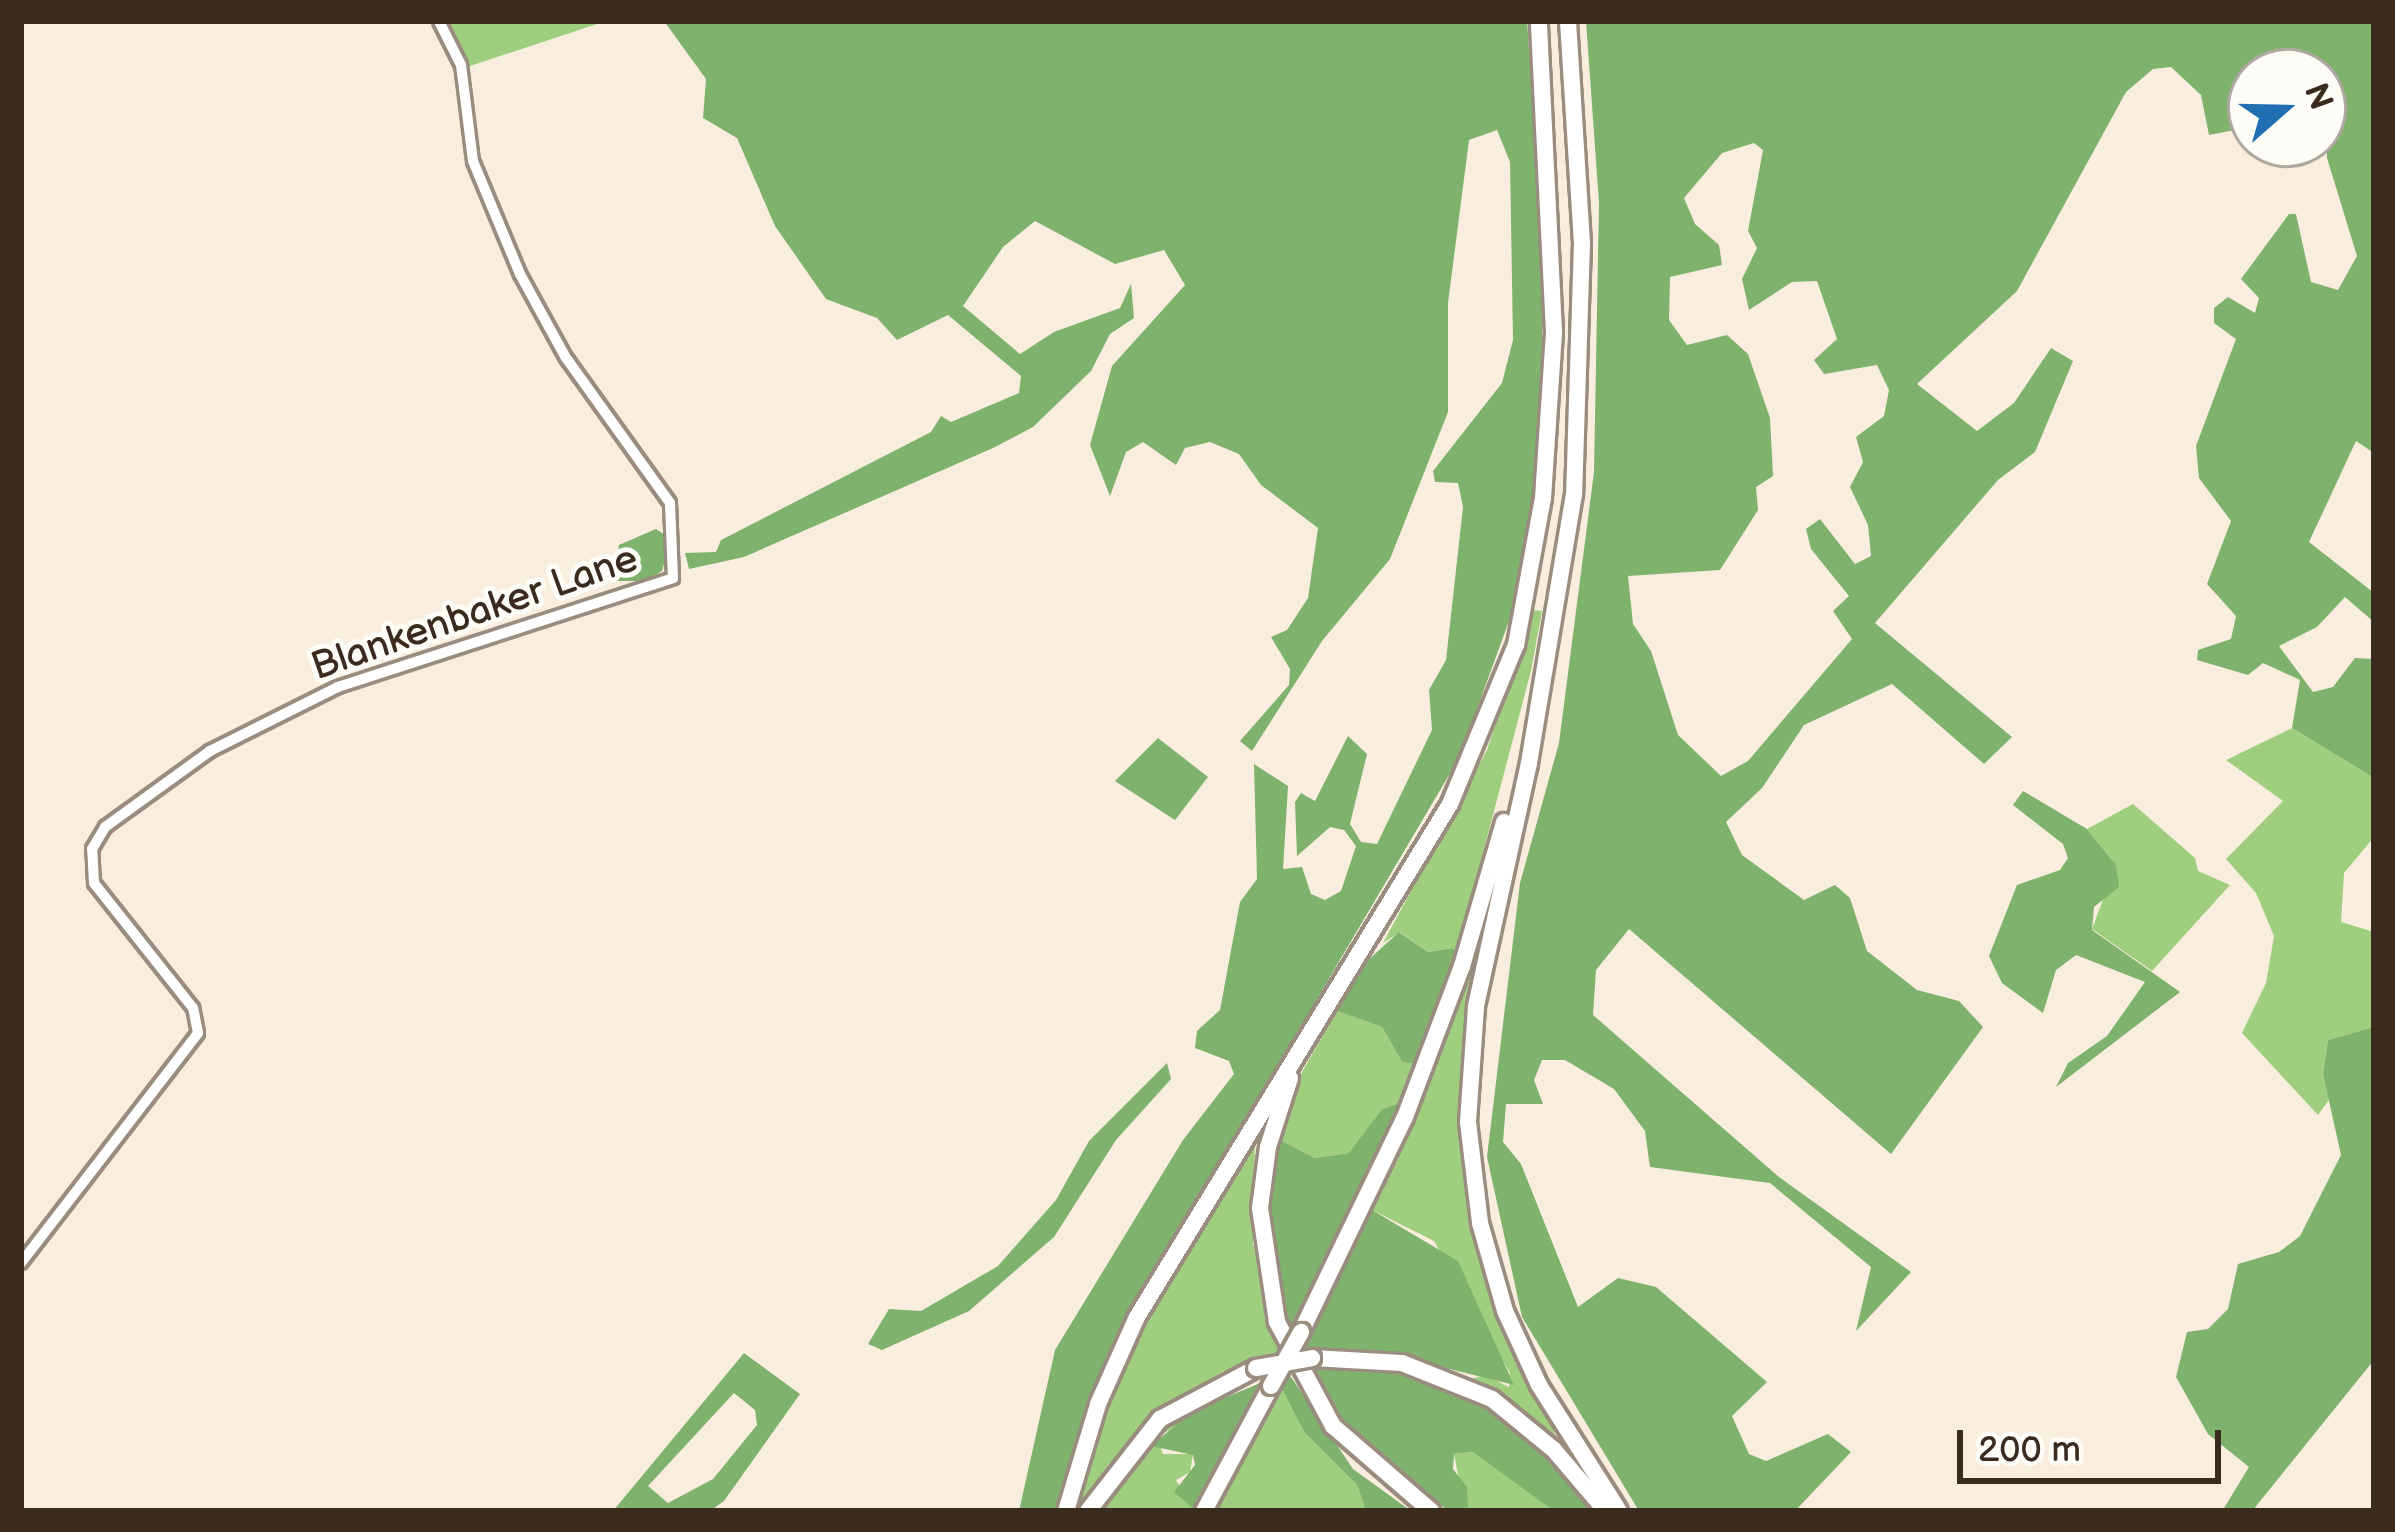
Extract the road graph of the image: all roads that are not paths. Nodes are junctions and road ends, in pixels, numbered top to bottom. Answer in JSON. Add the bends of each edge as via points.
{"nodes":[{"id":1,"x":439,"y":21,"type":"edge"},
{"id":2,"x":1539,"y":21,"type":"edge"},
{"id":3,"x":1568,"y":21,"type":"edge"},
{"id":4,"x":1532,"y":730,"type":"junction"},
{"id":5,"x":1296,"y":1060,"type":"junction"},
{"id":6,"x":21,"y":1263,"type":"edge"},
{"id":7,"x":1066,"y":1511,"type":"edge"},
{"id":8,"x":1088,"y":1511,"type":"edge"},
{"id":9,"x":1204,"y":1511,"type":"edge"},
{"id":10,"x":1430,"y":1511,"type":"edge"},
{"id":11,"x":1606,"y":1511,"type":"edge"},
{"id":12,"x":1619,"y":1511,"type":"edge"}],
"edges":[{"from":1,"to":6,"type":"street","name":"Blankenbaker Lane","via":[[461,65],[473,161],[520,274],[566,358],[667,496],[673,578],[338,687],[210,751],[105,826],[92,849],[94,883],[193,1008],[198,1033]]},
{"from":2,"to":5,"type":"highway","via":[[1554,332],[1527,599],[1465,777]]},
{"from":3,"to":4,"type":"highway","via":[[1582,243],[1577,455]]},
{"from":4,"to":9,"type":"highway","bridge":true,"via":[[1442,1023],[1370,1196]]},
{"from":4,"to":12,"type":"highway","via":[[1471,1043],[1473,1186],[1520,1348]]},
{"from":5,"to":7,"type":"highway","via":[[1138,1317],[1098,1404]]},
{"from":5,"to":10,"type":"highway","via":[[1268,1147],[1260,1208],[1277,1322],[1334,1426]]},
{"from":8,"to":11,"type":"highway","bridge":true,"via":[[1160,1418],[1256,1368],[1312,1358],[1402,1363],[1492,1399],[1554,1450]]}]}
